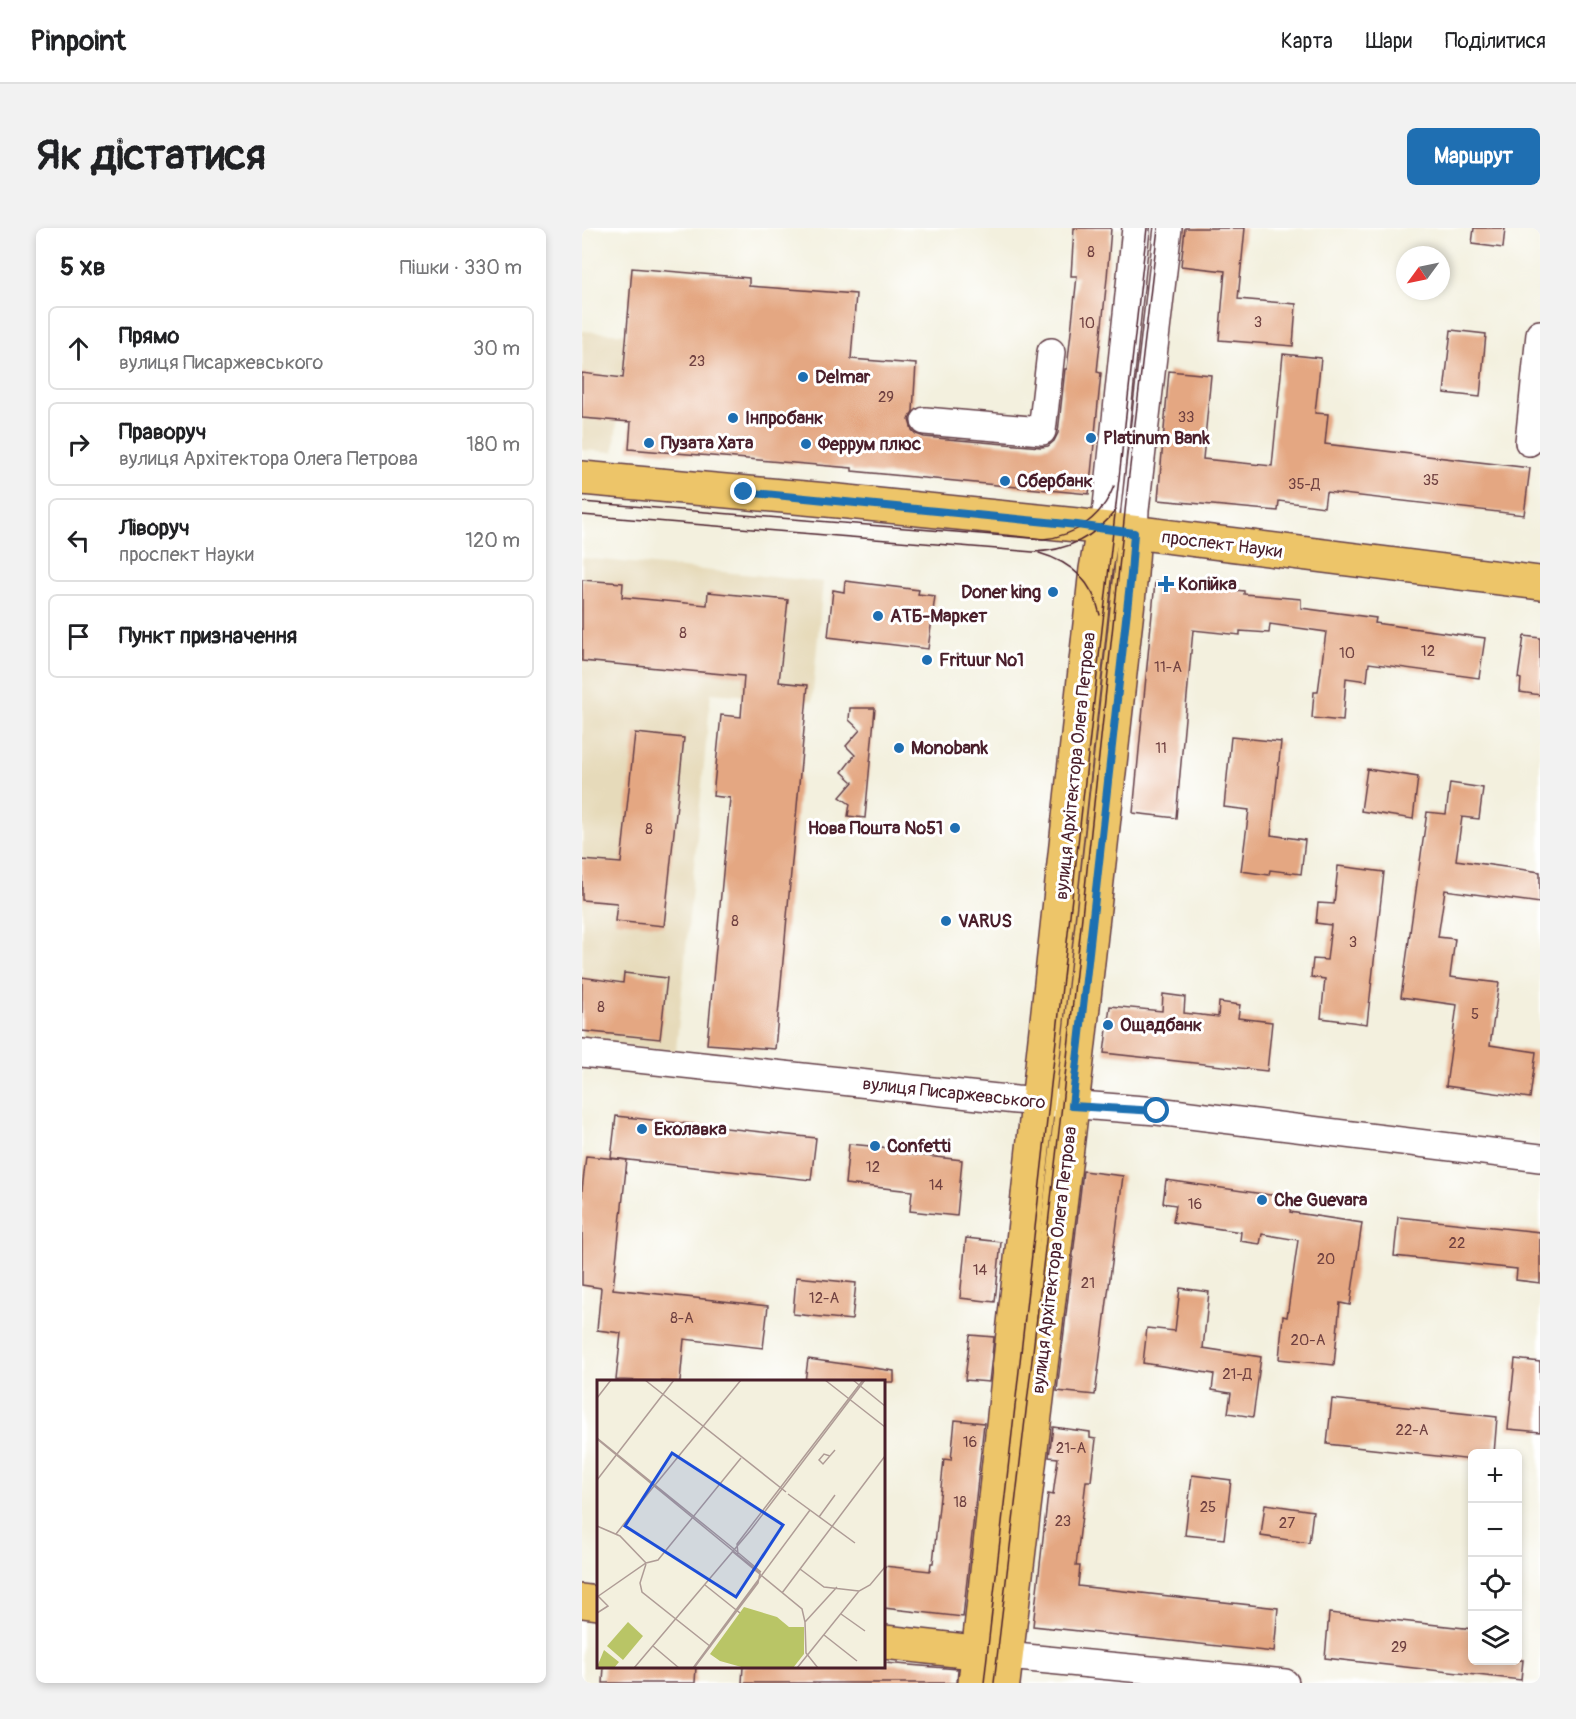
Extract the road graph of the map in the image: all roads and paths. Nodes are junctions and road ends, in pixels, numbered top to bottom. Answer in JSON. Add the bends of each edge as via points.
{"nodes":[{"id":1,"x":1136,"y":228,"type":"edge"},
{"id":2,"x":1168,"y":228,"type":"edge"},
{"id":3,"x":1540,"y":334,"type":"edge"},
{"id":4,"x":1051,"y":352,"type":"dead end"},
{"id":5,"x":925,"y":421,"type":"dead end"},
{"id":6,"x":1529,"y":442,"type":"dead end"},
{"id":7,"x":582,"y":478,"type":"edge"},
{"id":8,"x":1103,"y":529,"type":"junction"},
{"id":9,"x":1134,"y":533,"type":"junction"},
{"id":10,"x":1540,"y":583,"type":"edge"},
{"id":11,"x":582,"y":1053,"type":"edge"},
{"id":12,"x":1039,"y":1103,"type":"junction"},
{"id":13,"x":1072,"y":1106,"type":"junction"},
{"id":14,"x":1540,"y":1158,"type":"edge"},
{"id":15,"x":582,"y":1601,"type":"edge"},
{"id":16,"x":597,"y":1603,"type":"edge"},
{"id":17,"x":885,"y":1642,"type":"edge"},
{"id":18,"x":990,"y":1669,"type":"edge"},
{"id":19,"x":1285,"y":1683,"type":"edge"}],
"edges":[{"from":1,"to":8,"type":"street"},
{"from":2,"to":9,"type":"street","name":"вулиця Архітектора Олега Петрова"},
{"from":3,"to":6,"type":"street"},
{"from":4,"to":5,"type":"street","via":[[1042,431]]},
{"from":7,"to":8,"type":"main road","name":"проспект Науки"},
{"from":8,"to":9,"type":"main road","name":"проспект Науки"},
{"from":8,"to":12,"type":"main road","name":"вулиця Архітектора Олега Петрова"},
{"from":9,"to":10,"type":"main road","name":"проспект Науки"},
{"from":9,"to":13,"type":"main road","name":"вулиця Архітектора Олега Петрова"},
{"from":11,"to":12,"type":"street","name":"вулиця Писаржевського"},
{"from":12,"to":13,"type":"street","name":"вулиця Писаржевського"},
{"from":12,"to":18,"type":"main road","name":"вулиця Архітектора Олега Петрова"},
{"from":13,"to":14,"type":"street","name":"вулиця Писаржевського","via":[[1157,1111]]},
{"from":13,"to":18,"type":"main road","name":"вулиця Архітектора Олега Петрова"},
{"from":15,"to":16,"type":"main road"},
{"from":17,"to":18,"type":"main road"},
{"from":18,"to":19,"type":"street"}]}
